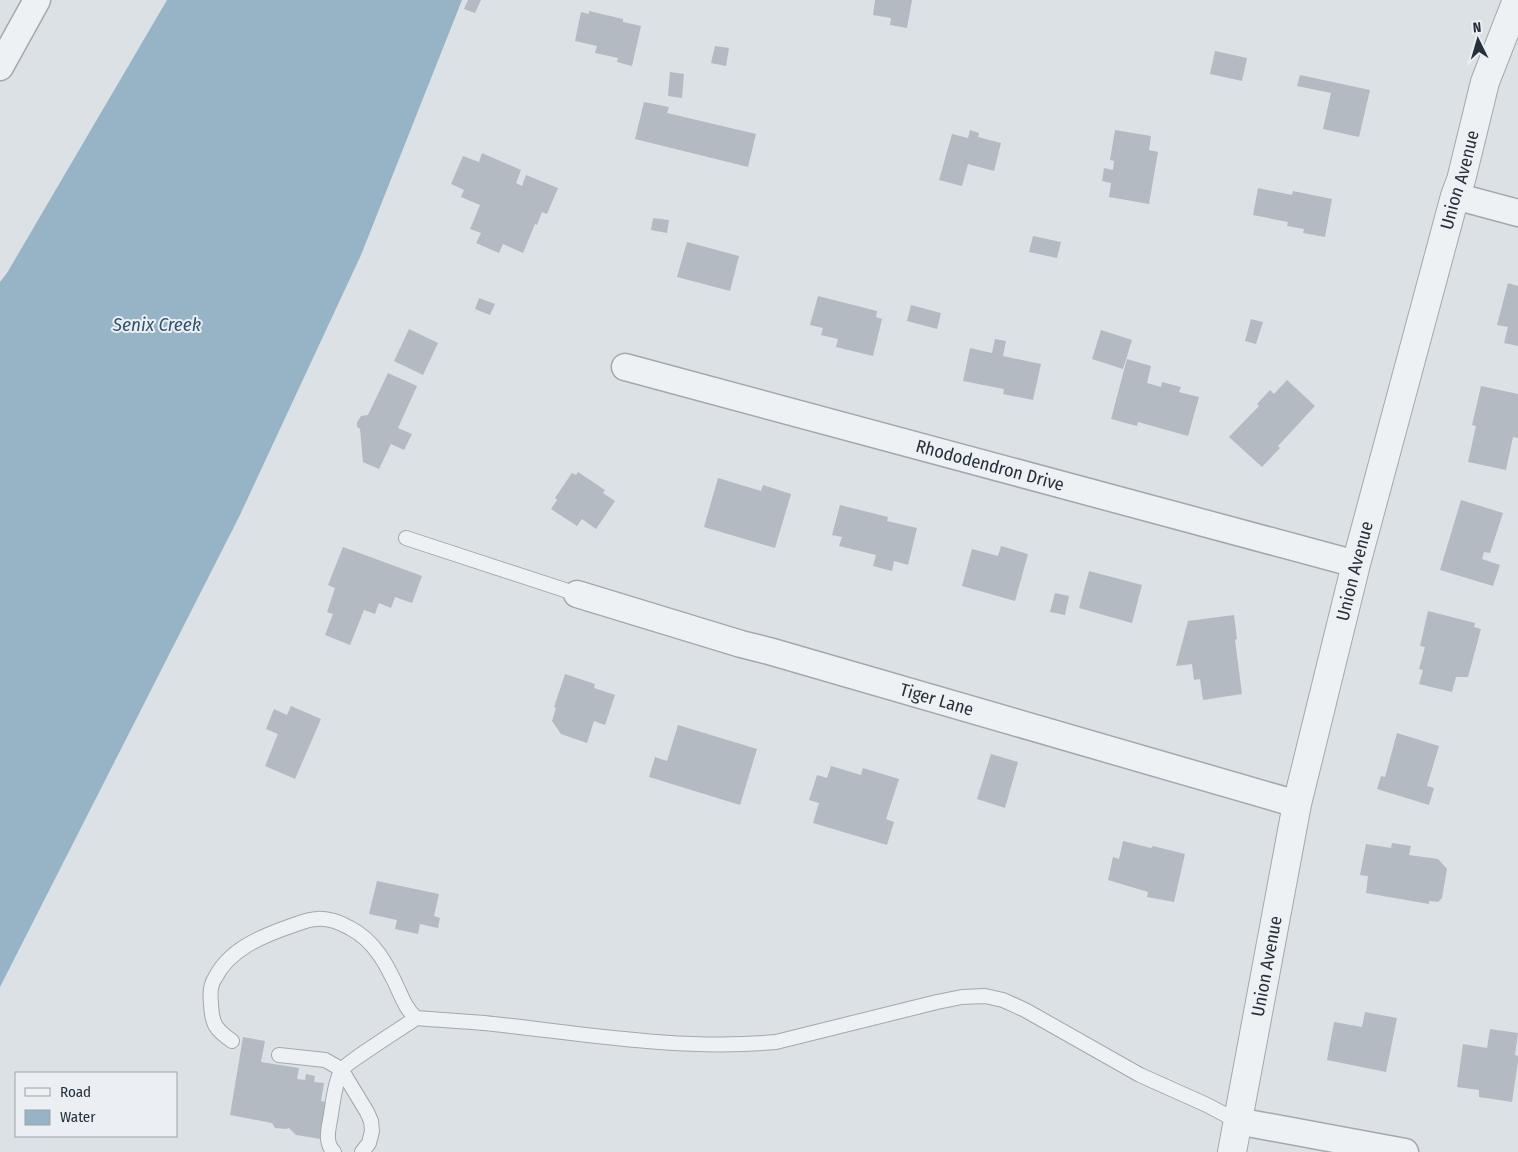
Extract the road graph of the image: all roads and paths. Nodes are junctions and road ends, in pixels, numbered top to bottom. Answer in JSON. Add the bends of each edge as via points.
{"nodes":[{"id":1,"x":37,"y":0,"type":"edge"},
{"id":2,"x":1517,"y":0,"type":"edge"},
{"id":3,"x":0,"y":66,"type":"edge"},
{"id":4,"x":1455,"y":196,"type":"junction"},
{"id":5,"x":1518,"y":213,"type":"edge"},
{"id":6,"x":625,"y":366,"type":"dead end"},
{"id":7,"x":406,"y":538,"type":"dead end"},
{"id":8,"x":1356,"y":564,"type":"junction"},
{"id":9,"x":577,"y":594,"type":"joint"},
{"id":10,"x":1296,"y":804,"type":"junction"},
{"id":11,"x":416,"y":1018,"type":"junction"},
{"id":12,"x":232,"y":1041,"type":"dead end"},
{"id":13,"x":279,"y":1055,"type":"dead end"},
{"id":14,"x":342,"y":1069,"type":"junction"},
{"id":15,"x":1237,"y":1121,"type":"junction"},
{"id":16,"x":334,"y":1152,"type":"edge"},
{"id":17,"x":362,"y":1152,"type":"edge"},
{"id":18,"x":1232,"y":1152,"type":"edge"},
{"id":19,"x":1405,"y":1152,"type":"edge"}],
"edges":[{"from":1,"to":3,"type":"street"},
{"from":2,"to":4,"type":"street","name":"Union Avenue","via":[[1485,82]]},
{"from":4,"to":5,"type":"street"},
{"from":4,"to":8,"type":"street","name":"Union Avenue"},
{"from":6,"to":8,"type":"street","name":"Rhododendron Drive"},
{"from":7,"to":9,"type":"lane"},
{"from":8,"to":10,"type":"street","name":"Union Avenue"},
{"from":9,"to":10,"type":"street","name":"Tiger Lane"},
{"from":10,"to":15,"type":"street","name":"Union Avenue"},
{"from":11,"to":12,"type":"lane","via":[[409,1012],[379,952],[366,938],[333,920],[317,919],[260,937],[229,958],[214,978],[212,1020]]},
{"from":11,"to":14,"type":"lane"},
{"from":11,"to":15,"type":"lane","via":[[608,1038],[710,1045],[753,1044],[776,1042],[936,1002],[986,996],[1025,1010],[1140,1075]]},
{"from":13,"to":14,"type":"lane","via":[[326,1060]]},
{"from":14,"to":16,"type":"lane","via":[[328,1130],[328,1140]]},
{"from":14,"to":17,"type":"lane","via":[[371,1121],[369,1143]]},
{"from":15,"to":18,"type":"street","name":"Union Avenue"},
{"from":15,"to":19,"type":"street"}]}
